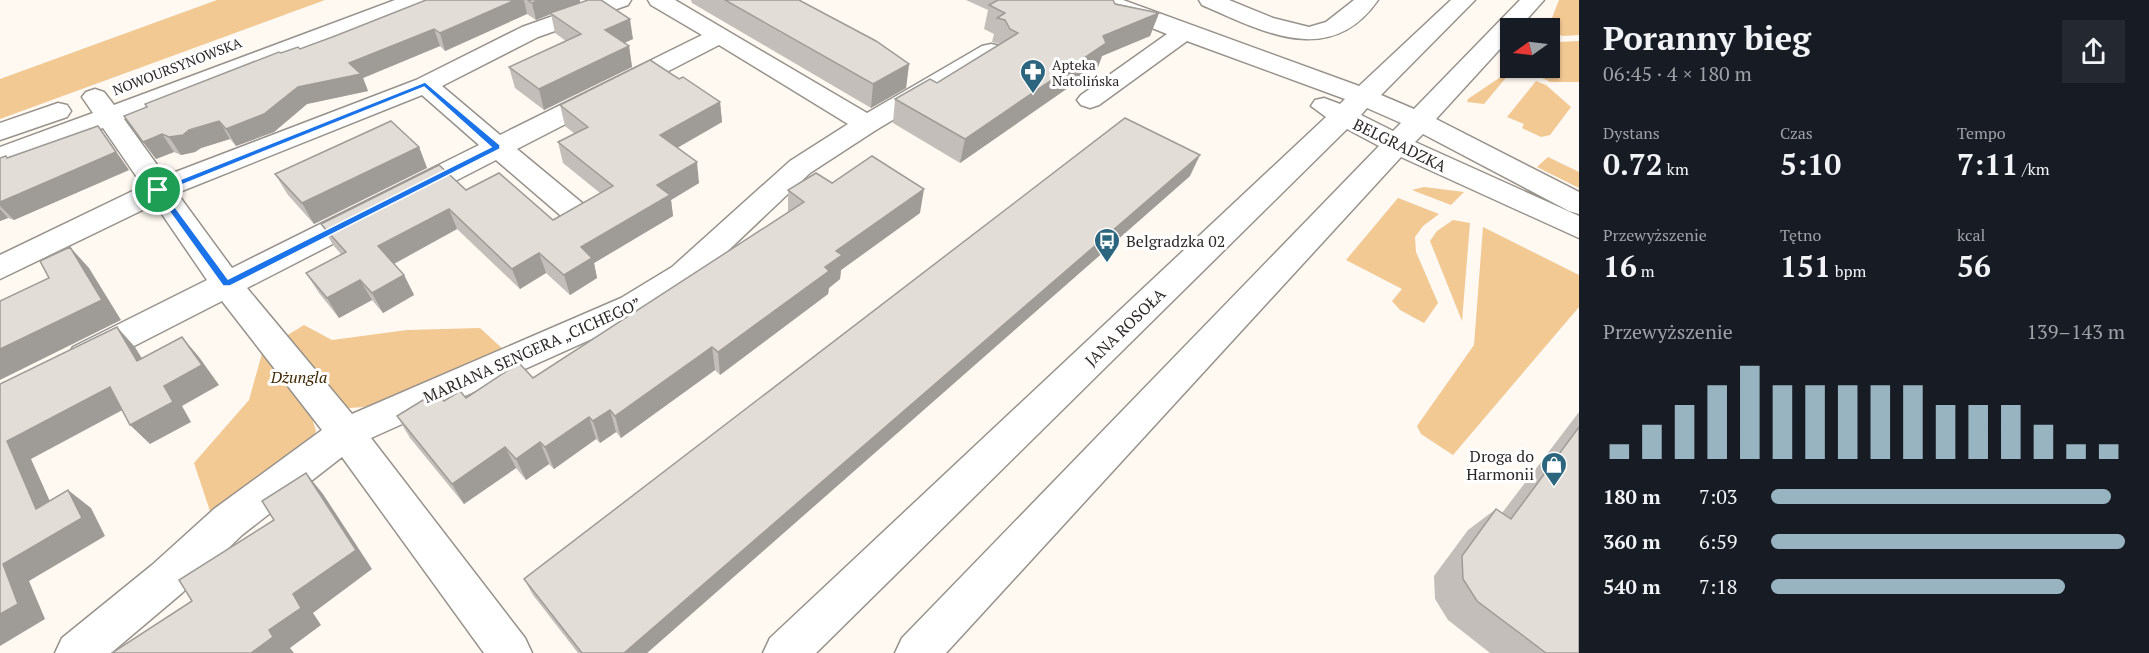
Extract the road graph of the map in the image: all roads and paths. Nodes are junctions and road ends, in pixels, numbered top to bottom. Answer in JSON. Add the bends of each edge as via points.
{"nodes":[{"id":1,"x":355,"y":0,"type":"edge"},
{"id":2,"x":416,"y":0,"type":"edge"},
{"id":3,"x":620,"y":0,"type":"edge"},
{"id":4,"x":659,"y":0,"type":"edge"},
{"id":5,"x":1103,"y":0,"type":"edge"},
{"id":6,"x":1210,"y":0,"type":"edge"},
{"id":7,"x":1367,"y":0,"type":"edge"},
{"id":8,"x":1464,"y":0,"type":"edge"},
{"id":9,"x":1533,"y":0,"type":"edge"},
{"id":10,"x":1185,"y":32,"type":"junction"},
{"id":11,"x":720,"y":35,"type":"junction"},
{"id":12,"x":991,"y":51,"type":"edge"},
{"id":13,"x":425,"y":84,"type":"junction"},
{"id":14,"x":1090,"y":100,"type":"dead end"},
{"id":15,"x":101,"y":107,"type":"junction"},
{"id":16,"x":1352,"y":107,"type":"junction"},
{"id":17,"x":1418,"y":121,"type":"junction"},
{"id":18,"x":867,"y":124,"type":"junction"},
{"id":19,"x":0,"y":132,"type":"edge"},
{"id":20,"x":1396,"y":144,"type":"junction"},
{"id":21,"x":497,"y":147,"type":"junction"},
{"id":22,"x":0,"y":157,"type":"edge"},
{"id":23,"x":158,"y":190,"type":"junction"},
{"id":24,"x":1579,"y":204,"type":"edge"},
{"id":25,"x":578,"y":214,"type":"edge"},
{"id":26,"x":1579,"y":228,"type":"edge"},
{"id":27,"x":0,"y":268,"type":"edge"},
{"id":28,"x":226,"y":284,"type":"junction"},
{"id":29,"x":62,"y":368,"type":"edge"},
{"id":30,"x":346,"y":433,"type":"junction"},
{"id":31,"x":77,"y":653,"type":"edge"},
{"id":32,"x":510,"y":653,"type":"edge"},
{"id":33,"x":785,"y":653,"type":"edge"},
{"id":34,"x":917,"y":653,"type":"edge"}],
"edges":[{"from":1,"to":15,"type":"street","name":"NOWOURSYNOWSKA"},
{"from":2,"to":15,"type":"street"},
{"from":3,"to":13,"type":"street","via":[[530,32]]},
{"from":4,"to":11,"type":"street"},
{"from":5,"to":10,"type":"street","name":"BELGRADZKA"},
{"from":6,"to":7,"type":"street","via":[[1295,32],[1321,33],[1339,24]]},
{"from":8,"to":16,"type":"street","name":"JANA ROSOŁA"},
{"from":9,"to":17,"type":"street"},
{"from":10,"to":14,"type":"street"},
{"from":10,"to":16,"type":"street","name":"BELGRADZKA"},
{"from":11,"to":18,"type":"street"},
{"from":11,"to":21,"type":"street"},
{"from":12,"to":18,"type":"street","name":"MARIANA SENGERA „CICHEGO”"},
{"from":13,"to":21,"type":"street"},
{"from":13,"to":23,"type":"street"},
{"from":15,"to":19,"type":"street","name":"NOWOURSYNOWSKA"},
{"from":15,"to":22,"type":"street"},
{"from":15,"to":23,"type":"street"},
{"from":16,"to":17,"type":"street","name":"BELGRADZKA"},
{"from":16,"to":20,"type":"street","name":"BELGRADZKA"},
{"from":16,"to":33,"type":"street","name":"JANA ROSOŁA"},
{"from":17,"to":20,"type":"street"},
{"from":17,"to":24,"type":"street","name":"BELGRADZKA"},
{"from":18,"to":30,"type":"street","name":"MARIANA SENGERA „CICHEGO”","via":[[800,167],[683,275],[632,307]]},
{"from":20,"to":26,"type":"street","name":"BELGRADZKA"},
{"from":20,"to":34,"type":"street"},
{"from":21,"to":25,"type":"street"},
{"from":21,"to":28,"type":"street"},
{"from":23,"to":27,"type":"street"},
{"from":23,"to":28,"type":"street"},
{"from":28,"to":29,"type":"street"},
{"from":28,"to":30,"type":"street"},
{"from":30,"to":31,"type":"street","name":"MARIANA SENGERA „CICHEGO”","via":[[228,522],[158,587]]},
{"from":30,"to":32,"type":"street"}]}
